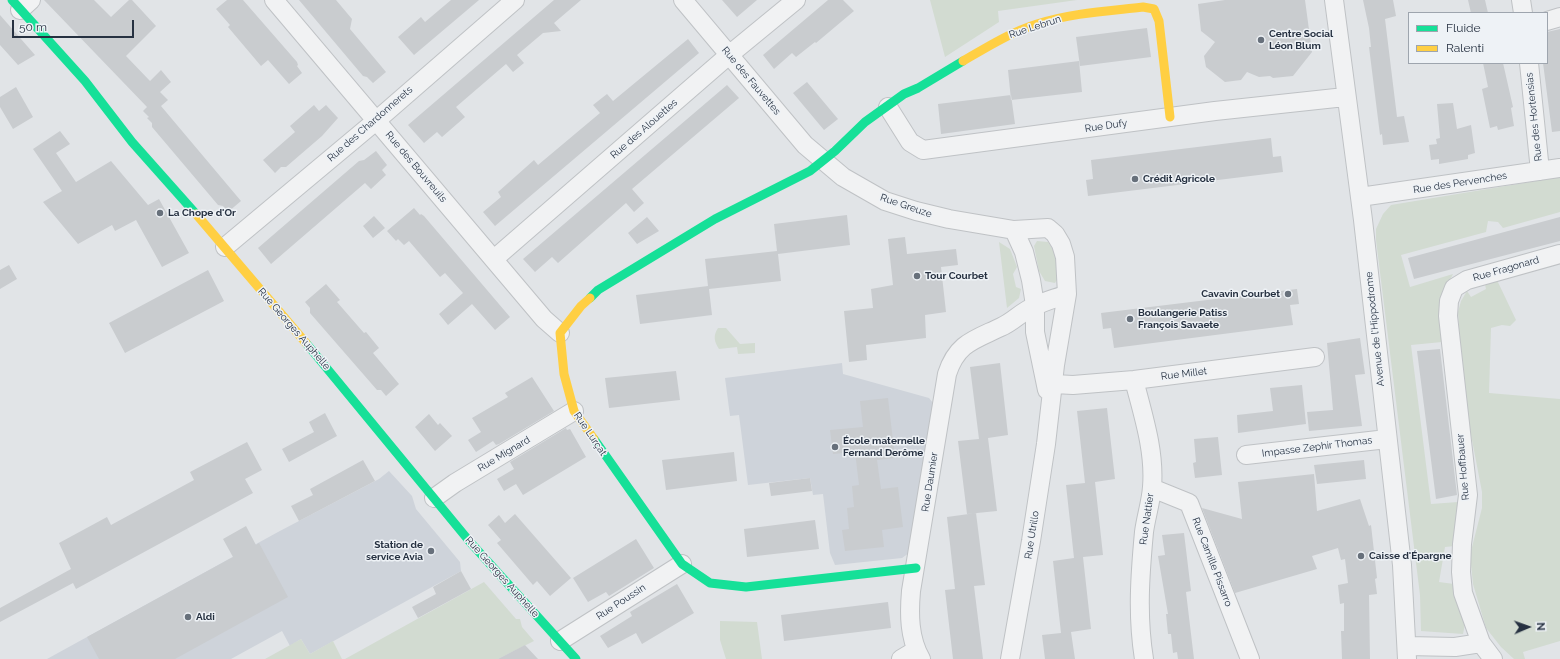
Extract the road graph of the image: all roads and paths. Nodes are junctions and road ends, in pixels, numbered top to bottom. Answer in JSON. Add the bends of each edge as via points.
{"nodes":[{"id":1,"x":274,"y":0,"type":"edge"},
{"id":2,"x":515,"y":0,"type":"edge"},
{"id":3,"x":683,"y":0,"type":"edge"},
{"id":4,"x":796,"y":0,"type":"edge"},
{"id":5,"x":1334,"y":0,"type":"edge"},
{"id":6,"x":1521,"y":0,"type":"edge"},
{"id":7,"x":21,"y":3,"type":"edge"},
{"id":8,"x":1523,"y":12,"type":"edge"},
{"id":9,"x":1560,"y":17,"type":"edge"},
{"id":10,"x":1548,"y":21,"type":"edge"},
{"id":11,"x":729,"y":55,"type":"junction"},
{"id":12,"x":1529,"y":64,"type":"edge"},
{"id":13,"x":1345,"y":97,"type":"junction"},
{"id":14,"x":888,"y":107,"type":"junction"},
{"id":15,"x":1170,"y":117,"type":"junction"},
{"id":16,"x":377,"y":120,"type":"junction"},
{"id":17,"x":822,"y":161,"type":"junction"},
{"id":18,"x":1560,"y":168,"type":"edge"},
{"id":19,"x":1540,"y":171,"type":"junction"},
{"id":20,"x":1360,"y":197,"type":"junction"},
{"id":21,"x":1048,"y":228,"type":"joint"},
{"id":22,"x":1014,"y":230,"type":"junction"},
{"id":23,"x":225,"y":247,"type":"junction"},
{"id":24,"x":1560,"y":254,"type":"edge"},
{"id":25,"x":494,"y":259,"type":"junction"},
{"id":26,"x":1454,"y":288,"type":"joint"},
{"id":27,"x":1067,"y":294,"type":"junction"},
{"id":28,"x":1035,"y":305,"type":"junction"},
{"id":29,"x":560,"y":333,"type":"junction"},
{"id":30,"x":1315,"y":357,"type":"dead end"},
{"id":31,"x":1134,"y":380,"type":"junction"},
{"id":32,"x":1054,"y":384,"type":"junction"},
{"id":33,"x":1049,"y":410,"type":"junction"},
{"id":34,"x":574,"y":411,"type":"junction"},
{"id":35,"x":1387,"y":439,"type":"junction"},
{"id":36,"x":1246,"y":455,"type":"dead end"},
{"id":37,"x":1152,"y":488,"type":"junction"},
{"id":38,"x":434,"y":498,"type":"junction"},
{"id":39,"x":682,"y":564,"type":"junction"},
{"id":40,"x":916,"y":568,"type":"junction"},
{"id":41,"x":560,"y":641,"type":"junction"},
{"id":42,"x":1481,"y":643,"type":"junction"},
{"id":43,"x":1407,"y":652,"type":"edge"},
{"id":44,"x":912,"y":656,"type":"edge"},
{"id":45,"x":576,"y":659,"type":"edge"},
{"id":46,"x":1010,"y":659,"type":"edge"},
{"id":47,"x":1144,"y":659,"type":"edge"},
{"id":48,"x":1250,"y":659,"type":"edge"},
{"id":49,"x":1493,"y":659,"type":"edge"}],
"edges":[{"from":1,"to":16,"type":"street","name":"Rue des Bouvreuils"},
{"from":2,"to":16,"type":"street","name":"Rue des Chardonnerets"},
{"from":3,"to":11,"type":"street","name":"Rue des Fauvettes"},
{"from":4,"to":11,"type":"street","name":"Rue des Alouettes"},
{"from":5,"to":13,"type":"street","name":"Avenue de l'Hippodrome"},
{"from":6,"to":8,"type":"street"},
{"from":7,"to":23,"type":"street","name":"Rue Georges Auphelle","via":[[132,142]]},
{"from":9,"to":10,"type":"street"},
{"from":11,"to":17,"type":"street","name":"Rue des Fauvettes","via":[[805,145]]},
{"from":11,"to":25,"type":"street","name":"Rue des Alouettes"},
{"from":12,"to":19,"type":"street","name":"Rue des Hortensias"},
{"from":13,"to":15,"type":"street","name":"Rue Dufy"},
{"from":13,"to":20,"type":"street","name":"Avenue de l'Hippodrome"},
{"from":14,"to":15,"type":"street","name":"Rue Dufy","via":[[910,142],[923,150]]},
{"from":14,"to":15,"type":"street","name":"Rue Lebrun","via":[[904,94],[1012,33],[1067,16],[1143,7],[1154,9],[1160,20]]},
{"from":14,"to":17,"type":"street","name":"Rue Lebrun","via":[[865,122]]},
{"from":16,"to":23,"type":"street","name":"Rue des Chardonnerets"},
{"from":16,"to":25,"type":"street","name":"Rue des Bouvreuils"},
{"from":17,"to":22,"type":"street","name":"Rue Greuze","via":[[843,177],[885,201],[916,211]]},
{"from":17,"to":29,"type":"street","via":[[810,171],[715,219],[598,290],[581,306]]},
{"from":18,"to":19,"type":"street","name":"Rue des Pervenches"},
{"from":19,"to":20,"type":"street","name":"Rue des Pervenches"},
{"from":20,"to":35,"type":"street","name":"Avenue de l'Hippodrome"},
{"from":21,"to":22,"type":"street","name":"Rue Greuze"},
{"from":21,"to":27,"type":"street","name":"Rue Utrillo","via":[[1061,244],[1065,257]]},
{"from":22,"to":28,"type":"street","name":"Rue Utrillo","via":[[1024,252]]},
{"from":23,"to":38,"type":"street","name":"Rue Georges Auphelle"},
{"from":24,"to":26,"type":"street","name":"Rue Fragonard","via":[[1467,280]]},
{"from":25,"to":29,"type":"street","name":"Rue des Bouvreuils","via":[[544,319]]},
{"from":26,"to":42,"type":"street","name":"Rue Hoffbauer","via":[[1449,301],[1448,316],[1468,495],[1461,572],[1463,593]]},
{"from":27,"to":28,"type":"street","name":"Rue Daumier"},
{"from":27,"to":32,"type":"street","name":"Rue Utrillo"},
{"from":28,"to":33,"type":"street","name":"Rue Utrillo","via":[[1035,332],[1047,386]]},
{"from":28,"to":40,"type":"street","name":"Rue Daumier","via":[[1002,327],[969,342],[953,358],[947,374]]},
{"from":29,"to":34,"type":"street","name":"Rue Lurçat","via":[[564,374]]},
{"from":30,"to":31,"type":"street","name":"Rue Millet"},
{"from":31,"to":32,"type":"street","name":"Rue Millet"},
{"from":31,"to":37,"type":"street","name":"Rue Nattier","via":[[1146,425],[1152,463]]},
{"from":32,"to":33,"type":"street","name":"Rue Utrillo"},
{"from":33,"to":46,"type":"street","name":"Rue Utrillo","via":[[1046,444]]},
{"from":34,"to":38,"type":"street","name":"Rue Mignard"},
{"from":34,"to":39,"type":"street","name":"Rue Lurçat"},
{"from":35,"to":36,"type":"street","name":"Impasse Zephir Thomas"},
{"from":35,"to":43,"type":"street","name":"Avenue de l'Hippodrome","via":[[1402,565]]},
{"from":37,"to":47,"type":"street","name":"Rue Nattier","via":[[1144,531],[1138,595]]},
{"from":37,"to":48,"type":"street","name":"Rue Camille Pissarro","via":[[1189,502]]},
{"from":38,"to":41,"type":"street","name":"Rue Georges Auphelle","via":[[470,542]]},
{"from":39,"to":40,"type":"street","name":"Rue Lurçat","via":[[710,583],[746,587]]},
{"from":39,"to":41,"type":"street","name":"Rue Poussin"},
{"from":40,"to":44,"type":"street","name":"Rue Daumier","via":[[909,617]]},
{"from":41,"to":45,"type":"street","name":"Rue Georges Auphelle"},
{"from":42,"to":43,"type":"street"},
{"from":42,"to":49,"type":"street","name":"Rue Hoffbauer"}]}
